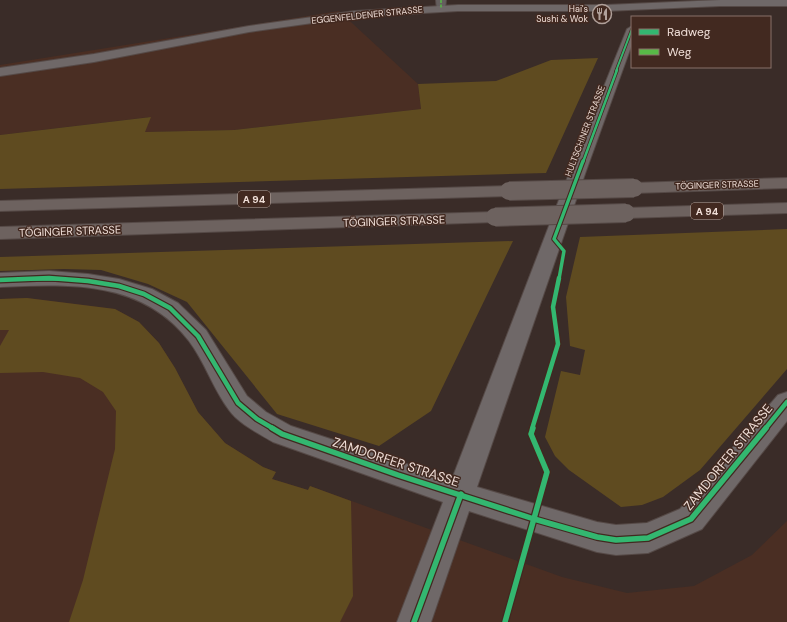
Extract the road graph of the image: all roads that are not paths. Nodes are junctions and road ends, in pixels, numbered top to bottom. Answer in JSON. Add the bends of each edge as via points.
{"nodes":[{"id":1,"x":720,"y":0,"type":"edge"},
{"id":2,"x":644,"y":3,"type":"edge"},
{"id":3,"x":782,"y":3,"type":"edge"},
{"id":4,"x":441,"y":4,"type":"edge"},
{"id":5,"x":638,"y":16,"type":"edge"},
{"id":6,"x":631,"y":32,"type":"edge"},
{"id":7,"x":0,"y":72,"type":"edge"},
{"id":8,"x":787,"y":183,"type":"edge"},
{"id":9,"x":0,"y":206,"type":"edge"},
{"id":10,"x":787,"y":208,"type":"edge"},
{"id":11,"x":0,"y":233,"type":"edge"},
{"id":12,"x":0,"y":280,"type":"edge"},
{"id":13,"x":787,"y":402,"type":"edge"},
{"id":14,"x":461,"y":494,"type":"junction"},
{"id":15,"x":414,"y":622,"type":"edge"}],
"edges":[{"from":1,"to":3,"type":"street"},
{"from":2,"to":3,"type":"street","name":"EGGENFELDENER STRASSE"},
{"from":2,"to":4,"type":"street","name":"EGGENFELDENER STRASSE","via":[[606,8]]},
{"from":2,"to":5,"type":"street"},
{"from":4,"to":7,"type":"street","name":"EGGENFELDENER STRASSE","via":[[249,29],[94,58]]},
{"from":6,"to":14,"type":"street","name":"HULTSCHINER STRASSE"},
{"from":8,"to":9,"type":"highway","name":"TÖGINGER STRASSE","number":"A 94","bridge":true},
{"from":10,"to":11,"type":"highway","name":"TÖGINGER STRASSE","number":"A 94","bridge":true},
{"from":12,"to":14,"type":"street","name":"ZAMDORFER STRASSE","via":[[49,278],[88,281],[119,286],[144,294],[170,308],[198,336],[238,402],[256,419],[282,434],[398,475]]},
{"from":13,"to":14,"type":"street","name":"ZAMDORFER STRASSE","via":[[691,519],[648,538],[616,540],[597,537]]},
{"from":14,"to":15,"type":"street","name":"HULTSCHINER STRASSE"}]}
